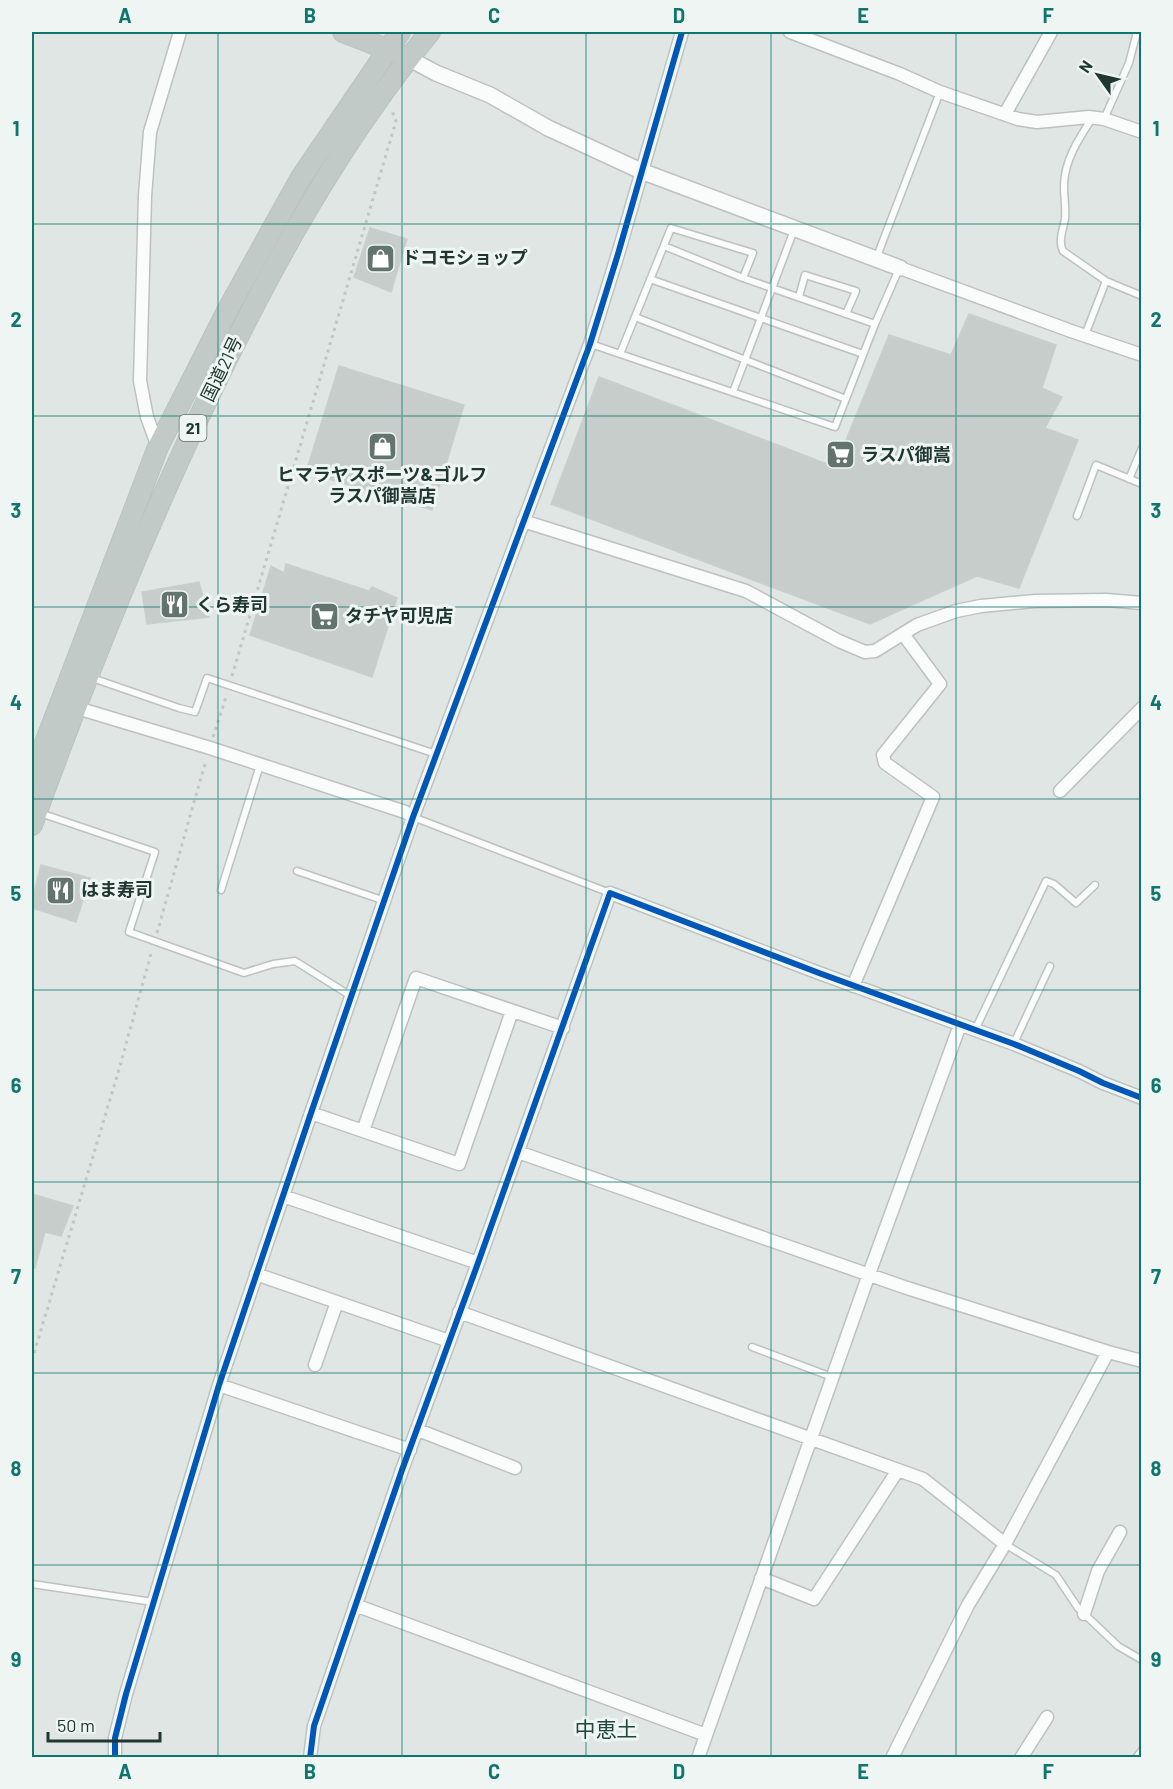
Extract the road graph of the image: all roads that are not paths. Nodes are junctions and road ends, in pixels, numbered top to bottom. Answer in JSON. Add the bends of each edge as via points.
{"nodes":[{"id":1,"x":180,"y":32,"type":"edge"},
{"id":2,"x":343,"y":32,"type":"edge"},
{"id":3,"x":400,"y":32,"type":"edge"},
{"id":4,"x":430,"y":32,"type":"edge"},
{"id":5,"x":682,"y":32,"type":"edge"},
{"id":6,"x":789,"y":32,"type":"edge"},
{"id":7,"x":1051,"y":32,"type":"edge"},
{"id":8,"x":1137,"y":32,"type":"edge"},
{"id":9,"x":387,"y":49,"type":"junction"},
{"id":10,"x":408,"y":58,"type":"junction"},
{"id":11,"x":940,"y":92,"type":"junction"},
{"id":12,"x":1005,"y":114,"type":"junction"},
{"id":13,"x":1098,"y":118,"type":"junction"},
{"id":14,"x":1142,"y":132,"type":"edge"},
{"id":15,"x":641,"y":171,"type":"junction"},
{"id":16,"x":794,"y":229,"type":"junction"},
{"id":17,"x":664,"y":246,"type":"junction"},
{"id":18,"x":876,"y":260,"type":"junction"},
{"id":19,"x":900,"y":268,"type":"junction"},
{"id":20,"x":743,"y":278,"type":"junction"},
{"id":21,"x":650,"y":279,"type":"junction"},
{"id":22,"x":1106,"y":281,"type":"junction"},
{"id":23,"x":772,"y":288,"type":"junction"},
{"id":24,"x":1142,"y":296,"type":"edge"},
{"id":25,"x":799,"y":297,"type":"junction"},
{"id":26,"x":846,"y":314,"type":"junction"},
{"id":27,"x":635,"y":317,"type":"junction"},
{"id":28,"x":761,"y":318,"type":"junction"},
{"id":29,"x":874,"y":324,"type":"junction"},
{"id":30,"x":1085,"y":336,"type":"junction"},
{"id":31,"x":590,"y":344,"type":"junction"},
{"id":32,"x":621,"y":354,"type":"junction"},
{"id":33,"x":863,"y":354,"type":"junction"},
{"id":34,"x":1142,"y":355,"type":"edge"},
{"id":35,"x":745,"y":359,"type":"junction"},
{"id":36,"x":733,"y":392,"type":"junction"},
{"id":37,"x":846,"y":399,"type":"junction"},
{"id":38,"x":158,"y":447,"type":"junction"},
{"id":39,"x":1142,"y":448,"type":"edge"},
{"id":40,"x":1129,"y":479,"type":"junction"},
{"id":41,"x":1142,"y":484,"type":"edge"},
{"id":42,"x":1077,"y":516,"type":"dead end"},
{"id":43,"x":523,"y":521,"type":"junction"},
{"id":44,"x":1142,"y":603,"type":"edge"},
{"id":45,"x":903,"y":634,"type":"junction"},
{"id":46,"x":87,"y":676,"type":"junction"},
{"id":47,"x":75,"y":707,"type":"junction"},
{"id":48,"x":1142,"y":708,"type":"edge"},
{"id":49,"x":437,"y":754,"type":"junction"},
{"id":50,"x":261,"y":765,"type":"junction"},
{"id":51,"x":32,"y":777,"type":"edge"},
{"id":52,"x":1060,"y":791,"type":"dead end"},
{"id":53,"x":413,"y":817,"type":"junction"},
{"id":54,"x":34,"y":818,"type":"edge"},
{"id":55,"x":297,"y":871,"type":"dead end"},
{"id":56,"x":1095,"y":885,"type":"dead end"},
{"id":57,"x":221,"y":890,"type":"dead end"},
{"id":58,"x":610,"y":893,"type":"junction"},
{"id":59,"x":385,"y":901,"type":"junction"},
{"id":60,"x":1050,"y":966,"type":"dead end"},
{"id":61,"x":854,"y":986,"type":"junction"},
{"id":62,"x":352,"y":996,"type":"junction"},
{"id":63,"x":512,"y":1011,"type":"junction"},
{"id":64,"x":960,"y":1026,"type":"junction"},
{"id":65,"x":563,"y":1028,"type":"junction"},
{"id":66,"x":975,"y":1031,"type":"junction"},
{"id":67,"x":1014,"y":1044,"type":"junction"},
{"id":68,"x":1142,"y":1098,"type":"edge"},
{"id":69,"x":311,"y":1113,"type":"junction"},
{"id":70,"x":363,"y":1131,"type":"junction"},
{"id":71,"x":518,"y":1152,"type":"junction"},
{"id":72,"x":283,"y":1196,"type":"junction"},
{"id":73,"x":478,"y":1263,"type":"junction"},
{"id":74,"x":256,"y":1274,"type":"junction"},
{"id":75,"x":869,"y":1274,"type":"junction"},
{"id":76,"x":337,"y":1302,"type":"junction"},
{"id":77,"x":459,"y":1312,"type":"junction"},
{"id":78,"x":449,"y":1341,"type":"junction"},
{"id":79,"x":752,"y":1347,"type":"dead end"},
{"id":80,"x":1107,"y":1352,"type":"junction"},
{"id":81,"x":1142,"y":1361,"type":"edge"},
{"id":82,"x":315,"y":1365,"type":"dead end"},
{"id":83,"x":832,"y":1377,"type":"junction"},
{"id":84,"x":219,"y":1385,"type":"junction"},
{"id":85,"x":418,"y":1430,"type":"junction"},
{"id":86,"x":810,"y":1439,"type":"junction"},
{"id":87,"x":410,"y":1450,"type":"junction"},
{"id":88,"x":515,"y":1468,"type":"dead end"},
{"id":89,"x":898,"y":1470,"type":"junction"},
{"id":90,"x":1120,"y":1533,"type":"dead end"},
{"id":91,"x":1005,"y":1544,"type":"junction"},
{"id":92,"x":761,"y":1578,"type":"junction"},
{"id":93,"x":32,"y":1584,"type":"edge"},
{"id":94,"x":153,"y":1602,"type":"junction"},
{"id":95,"x":355,"y":1605,"type":"junction"},
{"id":96,"x":1084,"y":1614,"type":"junction"},
{"id":97,"x":1142,"y":1660,"type":"edge"},
{"id":98,"x":1047,"y":1717,"type":"dead end"},
{"id":99,"x":706,"y":1735,"type":"junction"},
{"id":100,"x":1142,"y":1750,"type":"edge"},
{"id":101,"x":893,"y":1757,"type":"edge"},
{"id":102,"x":115,"y":1758,"type":"edge"},
{"id":103,"x":310,"y":1758,"type":"edge"},
{"id":104,"x":698,"y":1758,"type":"edge"},
{"id":105,"x":1021,"y":1758,"type":"edge"},
{"id":106,"x":1136,"y":1758,"type":"edge"}],
"edges":[{"from":1,"to":38,"type":"street","via":[[150,132],[145,196],[140,381]]},
{"from":2,"to":9,"type":"highway"},
{"from":3,"to":9,"type":"highway","number":"21"},
{"from":4,"to":10,"type":"highway","number":"21"},
{"from":5,"to":15,"type":"street"},
{"from":6,"to":11,"type":"street"},
{"from":7,"to":12,"type":"street"},
{"from":8,"to":13,"type":"lane","via":[[1129,63]]},
{"from":9,"to":10,"type":"highway"},
{"from":9,"to":38,"type":"highway","name":"国道21号","number":"21","via":[[300,179]]},
{"from":10,"to":15,"type":"street"},
{"from":10,"to":46,"type":"highway","name":"国道21号","number":"21","via":[[318,190],[246,319],[170,478]]},
{"from":11,"to":12,"type":"street"},
{"from":11,"to":18,"type":"lane"},
{"from":12,"to":13,"type":"street","via":[[1037,122]]},
{"from":13,"to":14,"type":"street"},
{"from":13,"to":22,"type":"lane","via":[[1069,159],[1065,172],[1066,206],[1060,244],[1063,251]]},
{"from":15,"to":16,"type":"street"},
{"from":15,"to":31,"type":"street"},
{"from":16,"to":18,"type":"street"},
{"from":16,"to":23,"type":"lane"},
{"from":17,"to":20,"type":"lane"},
{"from":17,"to":20,"type":"lane","via":[[671,228],[753,253]]},
{"from":17,"to":21,"type":"lane"},
{"from":18,"to":19,"type":"street"},
{"from":19,"to":29,"type":"lane"},
{"from":19,"to":30,"type":"street"},
{"from":20,"to":23,"type":"lane"},
{"from":21,"to":27,"type":"lane"},
{"from":21,"to":28,"type":"lane"},
{"from":22,"to":24,"type":"lane"},
{"from":22,"to":30,"type":"lane"},
{"from":23,"to":25,"type":"lane"},
{"from":23,"to":28,"type":"lane"},
{"from":25,"to":26,"type":"lane"},
{"from":25,"to":26,"type":"lane","via":[[805,275],[856,291]]},
{"from":26,"to":29,"type":"lane"},
{"from":27,"to":32,"type":"lane"},
{"from":27,"to":35,"type":"lane"},
{"from":28,"to":33,"type":"lane"},
{"from":28,"to":35,"type":"lane"},
{"from":29,"to":33,"type":"lane"},
{"from":30,"to":34,"type":"street"},
{"from":31,"to":32,"type":"lane"},
{"from":31,"to":43,"type":"street"},
{"from":32,"to":36,"type":"lane"},
{"from":33,"to":37,"type":"lane"},
{"from":35,"to":36,"type":"lane"},
{"from":35,"to":37,"type":"lane"},
{"from":36,"to":37,"type":"lane","via":[[835,428]]},
{"from":38,"to":51,"type":"highway","name":"国道21号","number":"21"},
{"from":39,"to":40,"type":"lane"},
{"from":40,"to":41,"type":"lane"},
{"from":40,"to":42,"type":"lane","via":[[1096,465]]},
{"from":43,"to":45,"type":"street","via":[[746,591],[865,652]]},
{"from":43,"to":49,"type":"street"},
{"from":44,"to":45,"type":"street","via":[[1082,600],[981,606],[917,625]]},
{"from":45,"to":61,"type":"street","via":[[940,684],[884,754],[885,763],[933,797]]},
{"from":46,"to":47,"type":"highway","name":"国道21号","number":"21"},
{"from":46,"to":49,"type":"lane","via":[[195,712],[207,678]]},
{"from":47,"to":50,"type":"street"},
{"from":47,"to":54,"type":"highway","name":"国道21号","number":"21"},
{"from":48,"to":52,"type":"street"},
{"from":49,"to":53,"type":"street"},
{"from":50,"to":53,"type":"street"},
{"from":50,"to":57,"type":"lane"},
{"from":53,"to":58,"type":"lane"},
{"from":53,"to":59,"type":"street"},
{"from":54,"to":62,"type":"lane","via":[[155,852],[129,932],[244,973],[295,961]]},
{"from":55,"to":59,"type":"lane"},
{"from":56,"to":66,"type":"lane","via":[[1076,903],[1046,881]]},
{"from":58,"to":61,"type":"street"},
{"from":58,"to":65,"type":"street"},
{"from":59,"to":62,"type":"street"},
{"from":60,"to":67,"type":"lane"},
{"from":61,"to":64,"type":"street"},
{"from":62,"to":69,"type":"street"},
{"from":63,"to":65,"type":"street"},
{"from":63,"to":70,"type":"street","via":[[416,978]]},
{"from":63,"to":70,"type":"street","via":[[459,1164]]},
{"from":64,"to":66,"type":"street"},
{"from":64,"to":75,"type":"street"},
{"from":65,"to":71,"type":"street"},
{"from":66,"to":67,"type":"street"},
{"from":67,"to":68,"type":"street"},
{"from":69,"to":70,"type":"street"},
{"from":69,"to":72,"type":"street"},
{"from":71,"to":73,"type":"street"},
{"from":71,"to":75,"type":"street"},
{"from":72,"to":73,"type":"street"},
{"from":72,"to":74,"type":"street"},
{"from":73,"to":77,"type":"street"},
{"from":74,"to":76,"type":"street"},
{"from":74,"to":84,"type":"street"},
{"from":75,"to":80,"type":"street"},
{"from":75,"to":83,"type":"street"},
{"from":76,"to":78,"type":"street"},
{"from":76,"to":82,"type":"street"},
{"from":77,"to":78,"type":"street"},
{"from":77,"to":86,"type":"street"},
{"from":78,"to":85,"type":"street"},
{"from":79,"to":83,"type":"lane"},
{"from":80,"to":81,"type":"street"},
{"from":80,"to":91,"type":"street"},
{"from":83,"to":86,"type":"street"},
{"from":84,"to":87,"type":"street"},
{"from":84,"to":94,"type":"street"},
{"from":85,"to":87,"type":"street"},
{"from":85,"to":88,"type":"street"},
{"from":86,"to":89,"type":"street"},
{"from":86,"to":92,"type":"street"},
{"from":87,"to":95,"type":"street"},
{"from":89,"to":91,"type":"street","via":[[923,1479]]},
{"from":89,"to":92,"type":"street","via":[[814,1599]]},
{"from":90,"to":96,"type":"street","via":[[1098,1572]]},
{"from":91,"to":96,"type":"lane","via":[[1056,1575]]},
{"from":91,"to":101,"type":"street","via":[[968,1605]]},
{"from":92,"to":99,"type":"street"},
{"from":93,"to":94,"type":"lane"},
{"from":94,"to":102,"type":"street","via":[[115,1738]]},
{"from":95,"to":99,"type":"street"},
{"from":95,"to":103,"type":"street","via":[[314,1726]]},
{"from":96,"to":97,"type":"lane","via":[[1118,1646]]},
{"from":98,"to":105,"type":"street"},
{"from":99,"to":104,"type":"street"},
{"from":100,"to":106,"type":"lane"}]}
